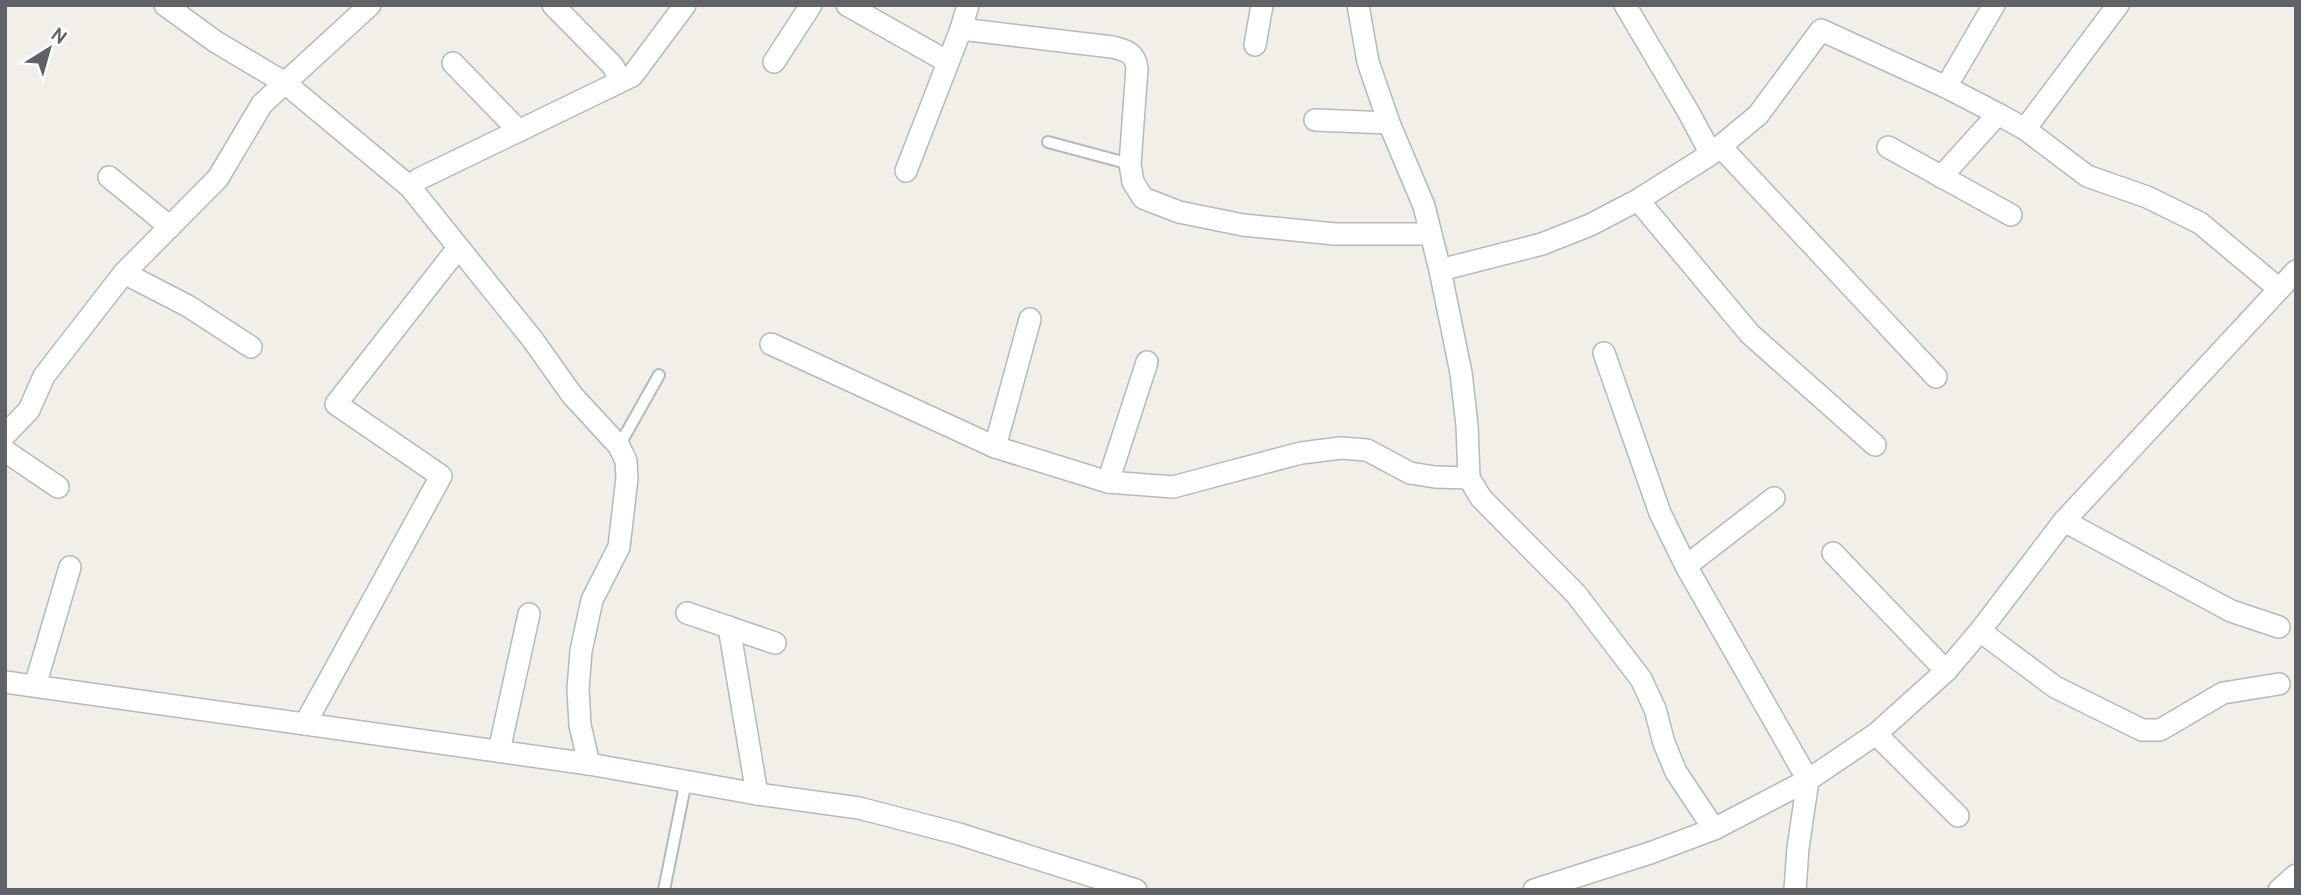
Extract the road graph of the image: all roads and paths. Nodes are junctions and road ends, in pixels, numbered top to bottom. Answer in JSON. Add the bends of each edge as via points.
{"nodes":[{"id":1,"x":165,"y":5,"type":"edge"},
{"id":2,"x":370,"y":5,"type":"edge"},
{"id":3,"x":553,"y":5,"type":"edge"},
{"id":4,"x":685,"y":5,"type":"edge"},
{"id":5,"x":811,"y":5,"type":"edge"},
{"id":6,"x":847,"y":5,"type":"edge"},
{"id":7,"x":968,"y":5,"type":"edge"},
{"id":8,"x":1262,"y":5,"type":"edge"},
{"id":9,"x":1358,"y":5,"type":"edge"},
{"id":10,"x":1625,"y":5,"type":"edge"},
{"id":11,"x":1994,"y":5,"type":"edge"},
{"id":12,"x":2118,"y":5,"type":"edge"},
{"id":13,"x":961,"y":29,"type":"junction"},
{"id":14,"x":1255,"y":45,"type":"dead end"},
{"id":15,"x":774,"y":62,"type":"dead end"},
{"id":16,"x":948,"y":62,"type":"junction"},
{"id":17,"x":453,"y":63,"type":"dead end"},
{"id":18,"x":621,"y":81,"type":"junction"},
{"id":19,"x":285,"y":83,"type":"junction"},
{"id":20,"x":1946,"y":87,"type":"junction"},
{"id":21,"x":1998,"y":114,"type":"junction"},
{"id":22,"x":1315,"y":120,"type":"dead end"},
{"id":23,"x":1389,"y":123,"type":"junction"},
{"id":24,"x":2025,"y":129,"type":"junction"},
{"id":25,"x":519,"y":131,"type":"junction"},
{"id":26,"x":1048,"y":142,"type":"dead end"},
{"id":27,"x":1888,"y":147,"type":"dead end"},
{"id":28,"x":1716,"y":150,"type":"junction"},
{"id":29,"x":1130,"y":164,"type":"junction"},
{"id":30,"x":906,"y":171,"type":"dead end"},
{"id":31,"x":108,"y":177,"type":"dead end"},
{"id":32,"x":1941,"y":177,"type":"junction"},
{"id":33,"x":410,"y":187,"type":"junction"},
{"id":34,"x":1638,"y":200,"type":"junction"},
{"id":35,"x":2011,"y":215,"type":"dead end"},
{"id":36,"x":170,"y":227,"type":"junction"},
{"id":37,"x":1430,"y":234,"type":"junction"},
{"id":38,"x":458,"y":248,"type":"junction"},
{"id":39,"x":1440,"y":270,"type":"junction"},
{"id":40,"x":2296,"y":271,"type":"edge"},
{"id":41,"x":124,"y":273,"type":"junction"},
{"id":42,"x":2278,"y":288,"type":"junction"},
{"id":43,"x":1030,"y":319,"type":"dead end"},
{"id":44,"x":771,"y":344,"type":"dead end"},
{"id":45,"x":251,"y":347,"type":"dead end"},
{"id":46,"x":1604,"y":353,"type":"dead end"},
{"id":47,"x":1147,"y":362,"type":"dead end"},
{"id":48,"x":659,"y":375,"type":"dead end"},
{"id":49,"x":1936,"y":377,"type":"dead end"},
{"id":50,"x":5,"y":435,"type":"edge"},
{"id":51,"x":1875,"y":445,"type":"dead end"},
{"id":52,"x":619,"y":446,"type":"junction"},
{"id":53,"x":995,"y":447,"type":"junction"},
{"id":54,"x":5,"y":451,"type":"edge"},
{"id":55,"x":1469,"y":478,"type":"junction"},
{"id":56,"x":1108,"y":482,"type":"junction"},
{"id":57,"x":58,"y":487,"type":"dead end"},
{"id":58,"x":1774,"y":498,"type":"dead end"},
{"id":59,"x":2064,"y":521,"type":"junction"},
{"id":60,"x":1833,"y":553,"type":"dead end"},
{"id":61,"x":1686,"y":566,"type":"junction"},
{"id":62,"x":70,"y":567,"type":"dead end"},
{"id":63,"x":687,"y":613,"type":"dead end"},
{"id":64,"x":529,"y":614,"type":"dead end"},
{"id":65,"x":729,"y":627,"type":"junction"},
{"id":66,"x":2279,"y":627,"type":"dead end"},
{"id":67,"x":1980,"y":631,"type":"junction"},
{"id":68,"x":775,"y":643,"type":"dead end"},
{"id":69,"x":1946,"y":671,"type":"junction"},
{"id":70,"x":5,"y":682,"type":"edge"},
{"id":71,"x":2279,"y":684,"type":"dead end"},
{"id":72,"x":35,"y":686,"type":"junction"},
{"id":73,"x":305,"y":724,"type":"junction"},
{"id":74,"x":1877,"y":734,"type":"junction"},
{"id":75,"x":499,"y":751,"type":"junction"},
{"id":76,"x":589,"y":764,"type":"junction"},
{"id":77,"x":1808,"y":780,"type":"junction"},
{"id":78,"x":686,"y":781,"type":"junction"},
{"id":79,"x":757,"y":794,"type":"junction"},
{"id":80,"x":1958,"y":816,"type":"dead end"},
{"id":81,"x":1714,"y":829,"type":"junction"},
{"id":82,"x":2296,"y":875,"type":"edge"},
{"id":83,"x":664,"y":890,"type":"edge"},
{"id":84,"x":1136,"y":890,"type":"edge"},
{"id":85,"x":1534,"y":890,"type":"edge"},
{"id":86,"x":1795,"y":890,"type":"edge"},
{"id":87,"x":2279,"y":890,"type":"edge"}],
"edges":[{"from":1,"to":19,"type":"street"},
{"from":2,"to":19,"type":"street"},
{"from":3,"to":18,"type":"street","via":[[613,66]]},
{"from":4,"to":18,"type":"street","via":[[632,76]]},
{"from":5,"to":15,"type":"street"},
{"from":6,"to":16,"type":"street"},
{"from":7,"to":13,"type":"street"},
{"from":8,"to":14,"type":"street"},
{"from":9,"to":23,"type":"street","via":[[1368,62]]},
{"from":10,"to":28,"type":"street"},
{"from":11,"to":20,"type":"street"},
{"from":12,"to":24,"type":"street"},
{"from":13,"to":16,"type":"street"},
{"from":13,"to":29,"type":"street","via":[[1128,51],[1137,68]]},
{"from":16,"to":30,"type":"street"},
{"from":17,"to":25,"type":"street"},
{"from":18,"to":25,"type":"street"},
{"from":19,"to":33,"type":"street"},
{"from":19,"to":36,"type":"street","via":[[262,104],[218,178]]},
{"from":20,"to":21,"type":"street"},
{"from":20,"to":28,"type":"street","via":[[1821,30],[1758,115]]},
{"from":21,"to":24,"type":"street"},
{"from":21,"to":32,"type":"street"},
{"from":22,"to":23,"type":"street"},
{"from":23,"to":37,"type":"street","via":[[1424,206]]},
{"from":24,"to":42,"type":"street","via":[[2087,176],[2147,197],[2200,223]]},
{"from":25,"to":33,"type":"street"},
{"from":26,"to":29,"type":"lane"},
{"from":27,"to":32,"type":"street"},
{"from":28,"to":34,"type":"street"},
{"from":28,"to":49,"type":"street"},
{"from":29,"to":37,"type":"street","via":[[1133,182],[1143,198],[1179,212],[1243,226],[1335,234]]},
{"from":31,"to":36,"type":"street"},
{"from":32,"to":35,"type":"street"},
{"from":33,"to":38,"type":"street"},
{"from":34,"to":39,"type":"street","via":[[1542,244]]},
{"from":34,"to":51,"type":"street","via":[[1751,334]]},
{"from":36,"to":41,"type":"street"},
{"from":37,"to":39,"type":"street"},
{"from":38,"to":52,"type":"street","via":[[572,395]]},
{"from":38,"to":73,"type":"street","via":[[336,404],[441,476]]},
{"from":39,"to":55,"type":"street","via":[[1461,373]]},
{"from":40,"to":42,"type":"street"},
{"from":41,"to":45,"type":"street","via":[[188,306]]},
{"from":41,"to":50,"type":"street","via":[[44,376],[29,410]]},
{"from":42,"to":59,"type":"street"},
{"from":43,"to":53,"type":"street"},
{"from":44,"to":53,"type":"street"},
{"from":46,"to":61,"type":"street","via":[[1660,513]]},
{"from":47,"to":56,"type":"street"},
{"from":48,"to":52,"type":"lane"},
{"from":52,"to":76,"type":"street","via":[[627,478],[619,547],[592,600],[581,651],[580,725]]},
{"from":53,"to":56,"type":"street"},
{"from":54,"to":57,"type":"street"},
{"from":55,"to":56,"type":"street","via":[[1410,473],[1367,450],[1341,448],[1301,453],[1173,487]]},
{"from":55,"to":81,"type":"street","via":[[1481,498],[1576,594],[1641,679],[1676,772]]},
{"from":58,"to":61,"type":"street"},
{"from":59,"to":66,"type":"street","via":[[2231,611]]},
{"from":59,"to":67,"type":"street"},
{"from":60,"to":69,"type":"street"},
{"from":61,"to":77,"type":"street"},
{"from":62,"to":72,"type":"street"},
{"from":63,"to":65,"type":"street"},
{"from":64,"to":75,"type":"street"},
{"from":65,"to":68,"type":"street"},
{"from":65,"to":79,"type":"street"},
{"from":67,"to":69,"type":"street"},
{"from":67,"to":71,"type":"street","via":[[2054,687],[2142,730],[2160,730],[2223,693]]},
{"from":69,"to":74,"type":"street"},
{"from":70,"to":72,"type":"street"},
{"from":72,"to":73,"type":"street"},
{"from":73,"to":75,"type":"street"},
{"from":74,"to":77,"type":"street"},
{"from":74,"to":80,"type":"street"},
{"from":75,"to":76,"type":"street"},
{"from":76,"to":78,"type":"street"},
{"from":77,"to":81,"type":"street"},
{"from":77,"to":86,"type":"street"},
{"from":78,"to":79,"type":"street"},
{"from":78,"to":83,"type":"lane"},
{"from":79,"to":84,"type":"street","via":[[859,808]]},
{"from":81,"to":85,"type":"street"},
{"from":82,"to":87,"type":"street"}]}
